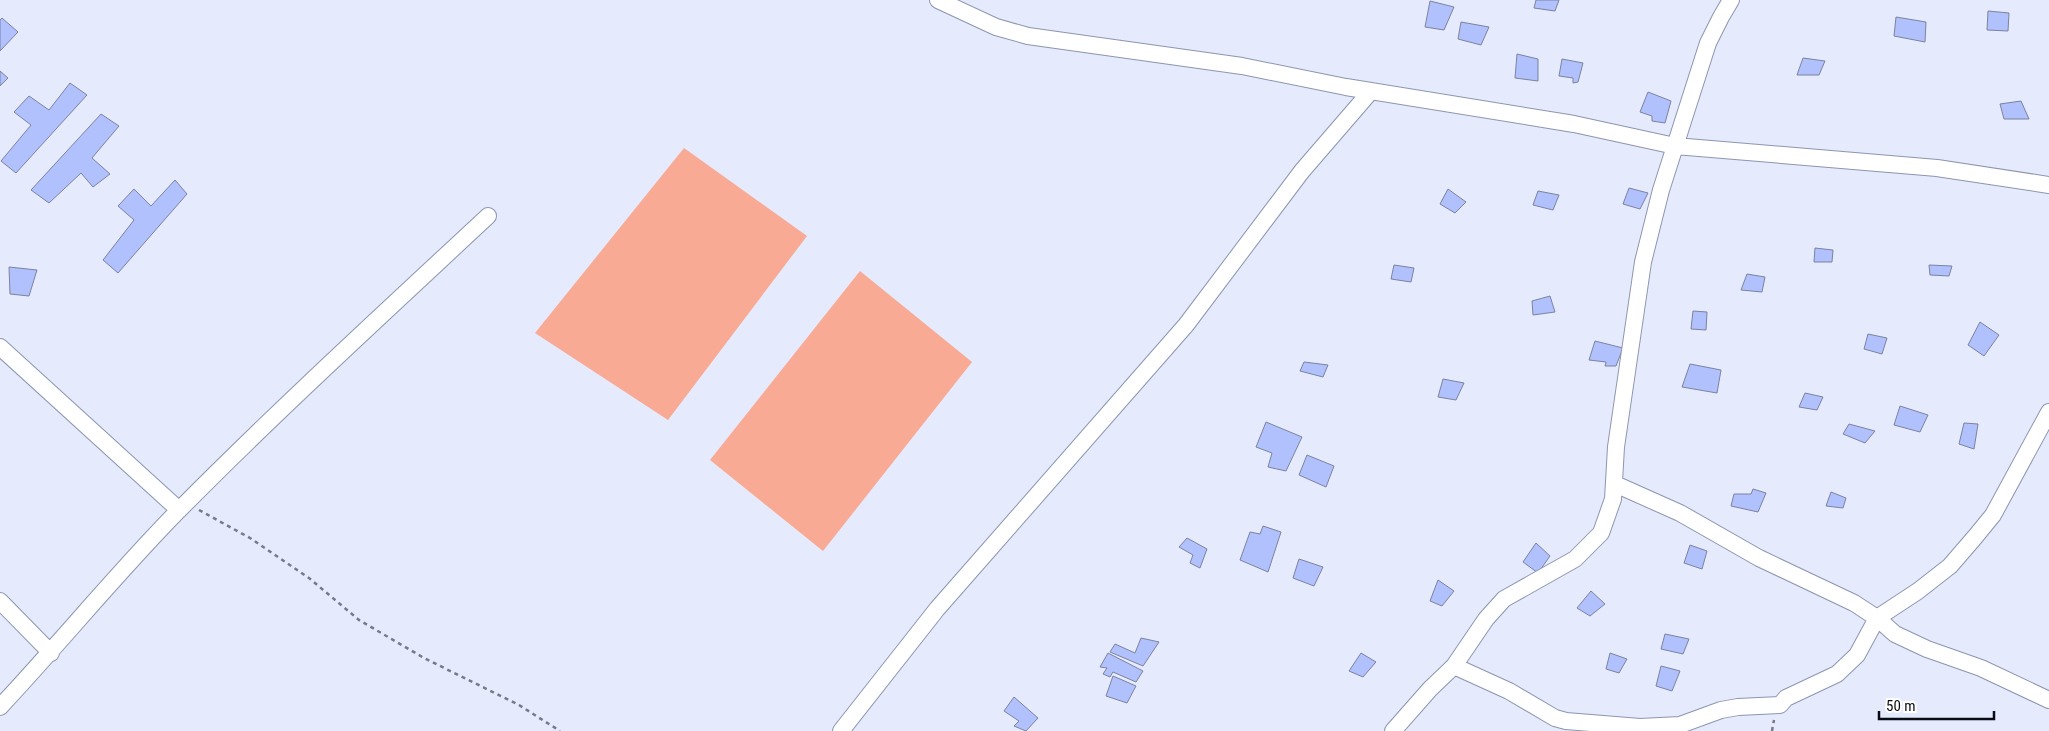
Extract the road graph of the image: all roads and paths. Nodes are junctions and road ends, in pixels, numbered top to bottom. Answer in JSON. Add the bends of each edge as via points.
{"nodes":[{"id":1,"x":938,"y":0,"type":"edge"},
{"id":2,"x":1732,"y":0,"type":"edge"},
{"id":3,"x":1371,"y":91,"type":"junction"},
{"id":4,"x":1675,"y":146,"type":"junction"},
{"id":5,"x":2049,"y":185,"type":"edge"},
{"id":6,"x":488,"y":216,"type":"dead end"},
{"id":7,"x":0,"y":347,"type":"edge"},
{"id":8,"x":2049,"y":412,"type":"edge"},
{"id":9,"x":1615,"y":484,"type":"junction"},
{"id":10,"x":184,"y":506,"type":"junction"},
{"id":11,"x":0,"y":601,"type":"edge"},
{"id":12,"x":1877,"y":618,"type":"junction"},
{"id":13,"x":51,"y":653,"type":"junction"},
{"id":14,"x":1454,"y":666,"type":"junction"},
{"id":15,"x":2049,"y":700,"type":"edge"},
{"id":16,"x":0,"y":708,"type":"edge"},
{"id":17,"x":560,"y":731,"type":"edge"},
{"id":18,"x":841,"y":731,"type":"edge"},
{"id":19,"x":1393,"y":731,"type":"edge"}],
"edges":[{"from":1,"to":3,"type":"street","via":[[996,27],[1028,36],[1242,66]]},
{"from":2,"to":4,"type":"street","via":[[1708,43]]},
{"from":3,"to":4,"type":"street","via":[[1574,124]]},
{"from":3,"to":18,"type":"street","via":[[1302,171],[1186,325],[937,609]]},
{"from":4,"to":5,"type":"street","via":[[1937,168]]},
{"from":4,"to":9,"type":"street","via":[[1643,262],[1616,447]]},
{"from":6,"to":10,"type":"street","via":[[313,379]]},
{"from":7,"to":10,"type":"street"},
{"from":8,"to":12,"type":"street","via":[[1993,515],[1975,537],[1950,566],[1918,592]]},
{"from":9,"to":12,"type":"street","via":[[1680,513],[1759,558],[1854,603]]},
{"from":9,"to":14,"type":"street","via":[[1601,533],[1575,559],[1504,599]]},
{"from":10,"to":13,"type":"street","via":[[134,557]]},
{"from":10,"to":17,"type":"path","via":[[250,538],[309,578],[359,620],[424,658],[520,705]]},
{"from":11,"to":13,"type":"street"},
{"from":12,"to":14,"type":"street","via":[[1857,655],[1838,674],[1786,698],[1780,705],[1721,710],[1680,725],[1640,727],[1566,722]]},
{"from":12,"to":15,"type":"street","via":[[1903,638],[1981,668]]},
{"from":13,"to":16,"type":"street"},
{"from":14,"to":19,"type":"street"}]}
